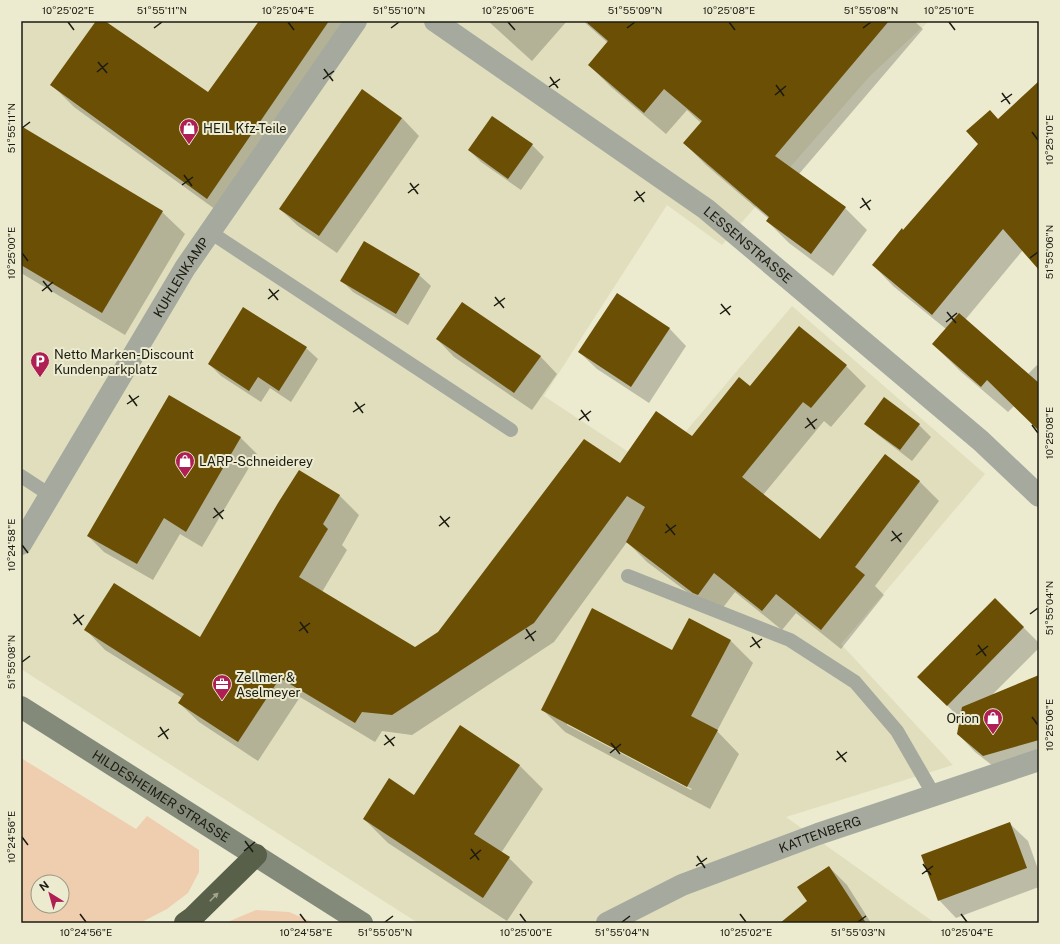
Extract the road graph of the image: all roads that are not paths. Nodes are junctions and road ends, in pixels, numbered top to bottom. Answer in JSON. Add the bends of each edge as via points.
{"nodes":[{"id":1,"x":356,"y":21,"type":"edge"},
{"id":2,"x":435,"y":21,"type":"edge"},
{"id":3,"x":210,"y":232,"type":"junction"},
{"id":4,"x":511,"y":430,"type":"dead end"},
{"id":5,"x":21,"y":476,"type":"edge"},
{"id":6,"x":50,"y":495,"type":"junction"},
{"id":7,"x":1039,"y":496,"type":"edge"},
{"id":8,"x":21,"y":544,"type":"edge"},
{"id":9,"x":628,"y":576,"type":"dead end"},
{"id":10,"x":21,"y":707,"type":"edge"},
{"id":11,"x":1039,"y":760,"type":"edge"},
{"id":12,"x":934,"y":795,"type":"junction"},
{"id":13,"x":256,"y":855,"type":"junction"},
{"id":14,"x":185,"y":923,"type":"edge"},
{"id":15,"x":362,"y":923,"type":"edge"},
{"id":16,"x":607,"y":923,"type":"edge"}],
"edges":[{"from":1,"to":3,"type":"street","name":"KUHLENKAMP"},
{"from":2,"to":7,"type":"street","name":"LESSENSTRASSE","via":[[706,209],[981,441]]},
{"from":3,"to":4,"type":"lane"},
{"from":3,"to":6,"type":"street","name":"KUHLENKAMP"},
{"from":5,"to":6,"type":"lane"},
{"from":6,"to":8,"type":"street","name":"KUHLENKAMP"},
{"from":9,"to":12,"type":"lane","via":[[790,640],[855,682],[897,731]]},
{"from":10,"to":13,"type":"main road","name":"HILDESHEIMER STRASSE"},
{"from":11,"to":12,"type":"street","name":"KATTENBERG"},
{"from":12,"to":16,"type":"street","name":"KATTENBERG","via":[[818,834],[682,885]]},
{"from":14,"to":13,"type":"highway","one_way":true},
{"from":13,"to":15,"type":"main road","name":"HILDESHEIMER STRASSE"}]}
